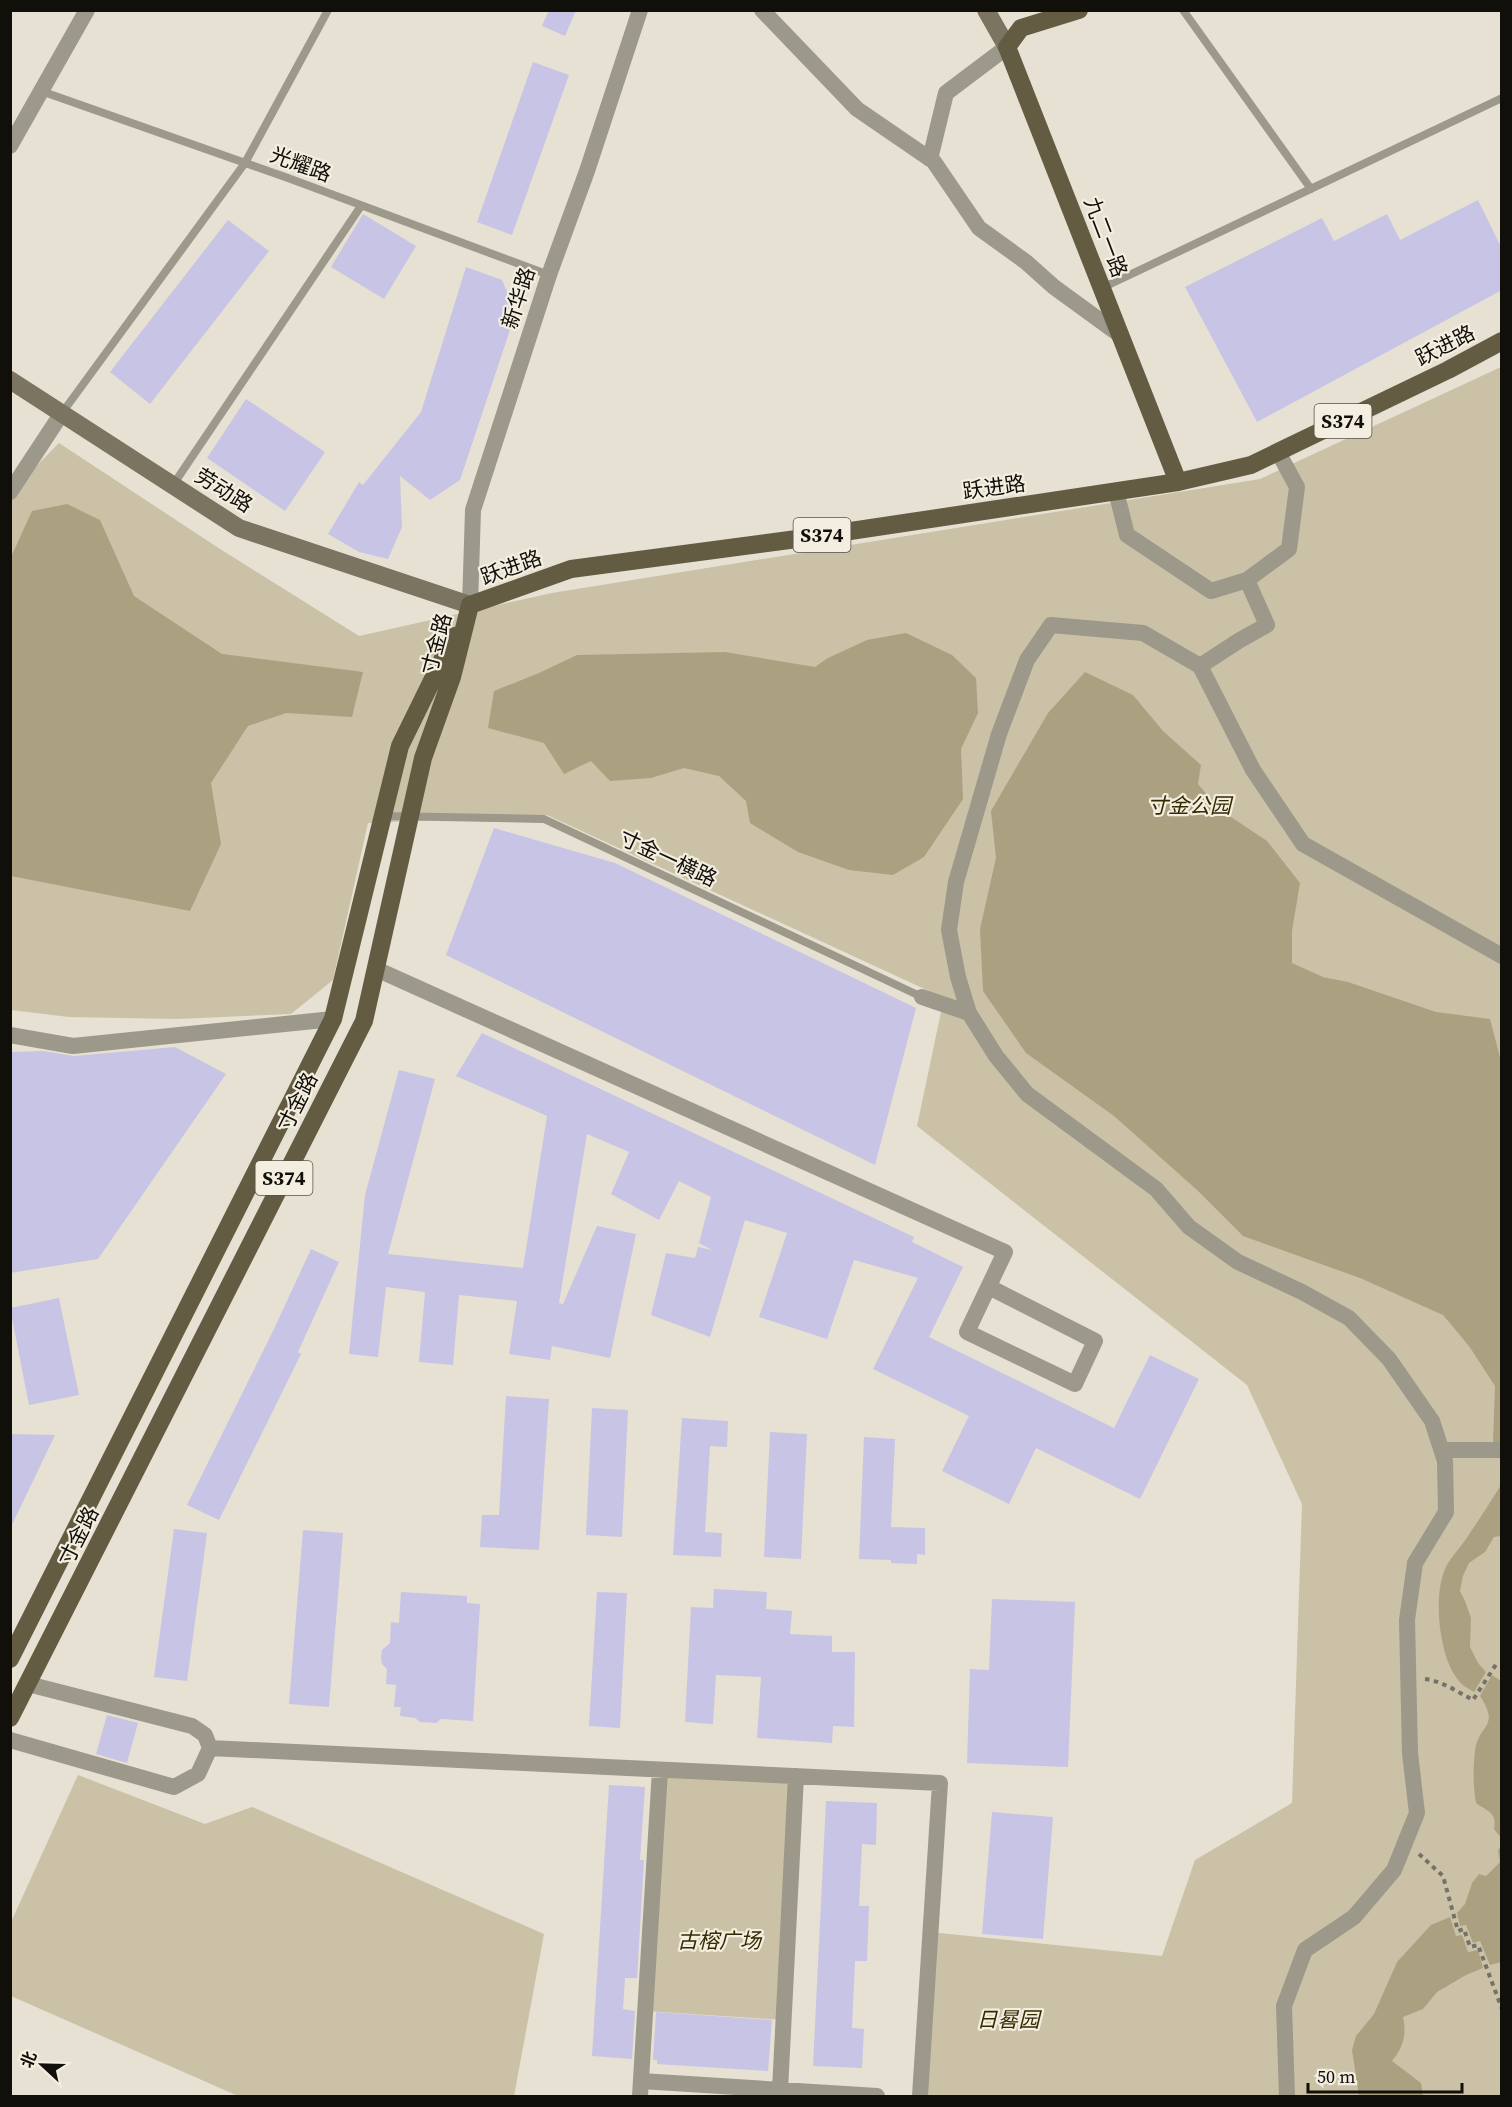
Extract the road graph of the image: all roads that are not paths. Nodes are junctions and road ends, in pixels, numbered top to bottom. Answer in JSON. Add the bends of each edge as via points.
{"nodes":[{"id":1,"x":87,"y":10,"type":"edge"},
{"id":2,"x":328,"y":10,"type":"edge"},
{"id":3,"x":640,"y":10,"type":"edge"},
{"id":4,"x":762,"y":10,"type":"edge"},
{"id":5,"x":986,"y":10,"type":"edge"},
{"id":6,"x":1079,"y":10,"type":"edge"},
{"id":7,"x":1184,"y":10,"type":"edge"},
{"id":8,"x":1007,"y":47,"type":"junction"},
{"id":9,"x":40,"y":91,"type":"junction"},
{"id":10,"x":1502,"y":98,"type":"edge"},
{"id":11,"x":10,"y":146,"type":"edge"},
{"id":12,"x":930,"y":159,"type":"junction"},
{"id":13,"x":245,"y":163,"type":"junction"},
{"id":14,"x":1311,"y":189,"type":"junction"},
{"id":15,"x":361,"y":206,"type":"junction"},
{"id":16,"x":549,"y":274,"type":"junction"},
{"id":17,"x":1102,"y":288,"type":"junction"},
{"id":18,"x":1120,"y":335,"type":"junction"},
{"id":19,"x":1502,"y":341,"type":"edge"},
{"id":20,"x":10,"y":380,"type":"edge"},
{"id":21,"x":62,"y":413,"type":"junction"},
{"id":22,"x":1278,"y":452,"type":"junction"},
{"id":23,"x":1178,"y":482,"type":"junction"},
{"id":24,"x":173,"y":485,"type":"junction"},
{"id":25,"x":1116,"y":491,"type":"junction"},
{"id":26,"x":10,"y":492,"type":"edge"},
{"id":27,"x":1247,"y":580,"type":"junction"},
{"id":28,"x":470,"y":605,"type":"junction"},
{"id":29,"x":1200,"y":666,"type":"junction"},
{"id":30,"x":383,"y":816,"type":"junction"},
{"id":31,"x":410,"y":818,"type":"junction"},
{"id":32,"x":1502,"y":957,"type":"edge"},
{"id":33,"x":376,"y":969,"type":"junction"},
{"id":34,"x":922,"y":997,"type":"joint"},
{"id":35,"x":969,"y":1013,"type":"junction"},
{"id":36,"x":333,"y":1019,"type":"junction"},
{"id":37,"x":10,"y":1035,"type":"edge"},
{"id":38,"x":988,"y":1287,"type":"junction"},
{"id":39,"x":1442,"y":1450,"type":"junction"},
{"id":40,"x":1502,"y":1450,"type":"edge"},
{"id":41,"x":10,"y":1659,"type":"edge"},
{"id":42,"x":28,"y":1684,"type":"junction"},
{"id":43,"x":10,"y":1718,"type":"edge"},
{"id":44,"x":10,"y":1740,"type":"edge"},
{"id":45,"x":210,"y":1748,"type":"junction"},
{"id":46,"x":660,"y":1770,"type":"junction"},
{"id":47,"x":796,"y":1776,"type":"junction"},
{"id":48,"x":640,"y":2089,"type":"edge"},
{"id":49,"x":780,"y":2090,"type":"junction"},
{"id":50,"x":877,"y":2097,"type":"edge"},
{"id":51,"x":920,"y":2097,"type":"edge"},
{"id":52,"x":1287,"y":2097,"type":"edge"}],
"edges":[{"from":1,"to":9,"type":"street"},
{"from":2,"to":13,"type":"lane"},
{"from":3,"to":16,"type":"street","name":"新华路"},
{"from":4,"to":12,"type":"street","via":[[857,109]]},
{"from":5,"to":8,"type":"street","name":"九二一路"},
{"from":6,"to":8,"type":"main road","via":[[1021,28]]},
{"from":7,"to":14,"type":"lane"},
{"from":8,"to":12,"type":"street","via":[[946,93]]},
{"from":8,"to":17,"type":"main road","name":"九二一路"},
{"from":9,"to":11,"type":"street"},
{"from":9,"to":13,"type":"lane","name":"光耀路"},
{"from":10,"to":14,"type":"lane"},
{"from":12,"to":18,"type":"street","via":[[979,228]]},
{"from":13,"to":15,"type":"lane","name":"光耀路"},
{"from":13,"to":21,"type":"lane"},
{"from":14,"to":17,"type":"lane"},
{"from":15,"to":16,"type":"lane","name":"光耀路"},
{"from":15,"to":24,"type":"lane"},
{"from":16,"to":28,"type":"street","name":"新华路","via":[[473,510]]},
{"from":17,"to":18,"type":"main road","name":"九二一路"},
{"from":18,"to":23,"type":"main road","name":"九二一路"},
{"from":19,"to":22,"type":"main road","name":"跃进路","number":"S374"},
{"from":20,"to":21,"type":"street","name":"劳动路"},
{"from":21,"to":24,"type":"street","name":"劳动路"},
{"from":21,"to":26,"type":"street"},
{"from":22,"to":23,"type":"main road","name":"跃进路","number":"S374","via":[[1251,465]]},
{"from":22,"to":27,"type":"street","via":[[1297,487],[1289,549]]},
{"from":23,"to":25,"type":"main road","name":"跃进路","number":"S374"},
{"from":24,"to":28,"type":"street","name":"劳动路","via":[[239,528]]},
{"from":25,"to":27,"type":"street","via":[[1127,535],[1136,542],[1211,591]]},
{"from":25,"to":28,"type":"main road","name":"跃进路","number":"S374","via":[[571,569]]},
{"from":27,"to":29,"type":"street","via":[[1267,625]]},
{"from":28,"to":30,"type":"main road","name":"寸金路","number":"S374","via":[[400,746]]},
{"from":28,"to":31,"type":"main road","name":"寸金路","number":"S374","via":[[452,677],[423,758]]},
{"from":29,"to":32,"type":"street","via":[[1252,770],[1303,844]]},
{"from":29,"to":35,"type":"street","via":[[1143,633],[1051,625],[1027,660],[999,734],[956,882],[949,930]]},
{"from":30,"to":31,"type":"lane","name":"寸金一横路"},
{"from":30,"to":36,"type":"main road","name":"寸金路","number":"S374"},
{"from":31,"to":33,"type":"main road","name":"寸金路","number":"S374"},
{"from":31,"to":34,"type":"lane","name":"寸金一横路","via":[[544,819]]},
{"from":33,"to":38,"type":"street","via":[[1005,1252]]},
{"from":33,"to":42,"type":"main road","name":"寸金路","number":"S374","via":[[364,1021]]},
{"from":34,"to":35,"type":"street"},
{"from":35,"to":39,"type":"street","via":[[996,1056],[1027,1094],[1156,1189],[1189,1227],[1238,1262],[1349,1318],[1389,1359],[1432,1421]]},
{"from":36,"to":37,"type":"street","via":[[73,1046]]},
{"from":36,"to":41,"type":"main road","name":"寸金路","number":"S374"},
{"from":38,"to":38,"type":"street","via":[[967,1332],[1075,1384],[1095,1341]]},
{"from":39,"to":40,"type":"street"},
{"from":39,"to":52,"type":"street","via":[[1446,1512],[1415,1563],[1407,1620],[1410,1753],[1417,1813],[1394,1870],[1354,1917],[1305,1950],[1284,2006]]},
{"from":42,"to":43,"type":"main road","name":"寸金路","number":"S374"},
{"from":42,"to":45,"type":"street","via":[[192,1726],[205,1735]]},
{"from":44,"to":45,"type":"street","via":[[174,1787],[198,1774]]},
{"from":45,"to":46,"type":"street"},
{"from":46,"to":47,"type":"street"},
{"from":46,"to":48,"type":"street"},
{"from":47,"to":49,"type":"street"},
{"from":47,"to":51,"type":"street","via":[[940,1783]]},
{"from":48,"to":49,"type":"street"},
{"from":49,"to":50,"type":"street"}]}
